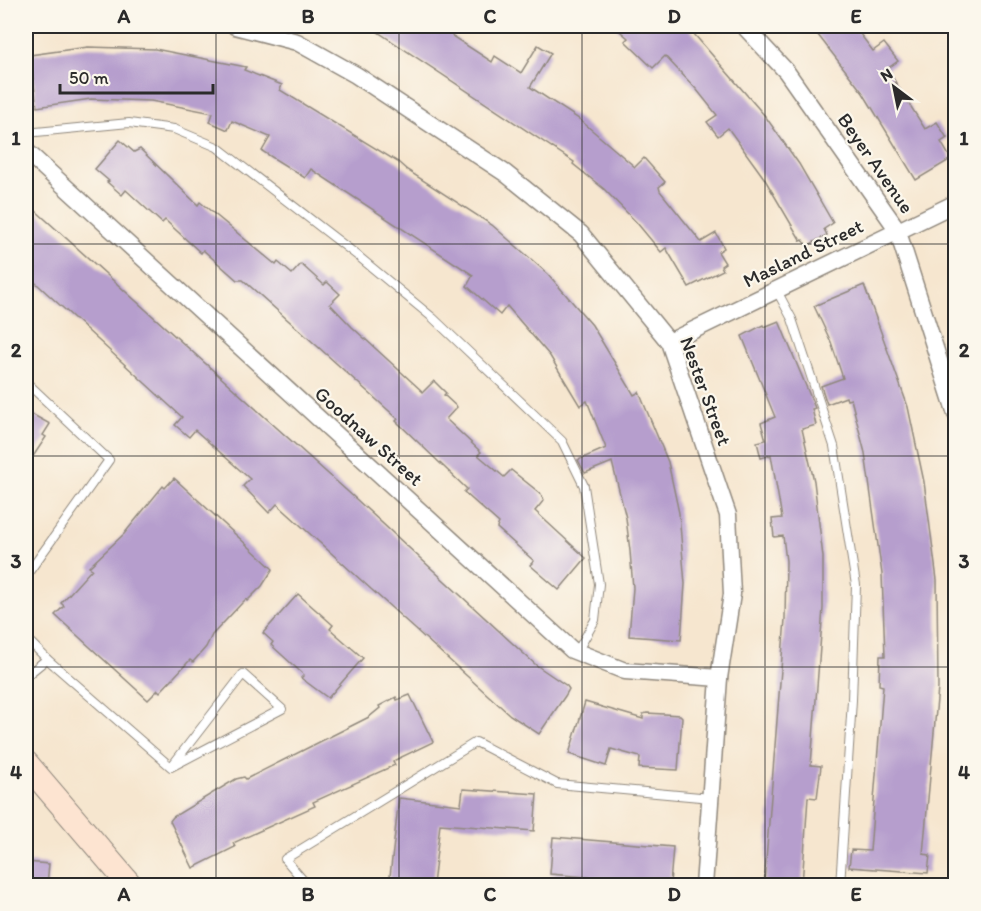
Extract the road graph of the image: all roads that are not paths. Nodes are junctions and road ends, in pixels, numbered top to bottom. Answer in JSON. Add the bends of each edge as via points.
{"nodes":[{"id":1,"x":235,"y":26,"type":"edge"},
{"id":2,"x":744,"y":26,"type":"edge"},
{"id":3,"x":26,"y":133,"type":"edge"},
{"id":4,"x":26,"y":151,"type":"edge"},
{"id":5,"x":956,"y":203,"type":"edge"},
{"id":6,"x":897,"y":229,"type":"junction"},
{"id":7,"x":776,"y":289,"type":"junction"},
{"id":8,"x":669,"y":342,"type":"junction"},
{"id":9,"x":26,"y":382,"type":"edge"},
{"id":10,"x":956,"y":414,"type":"edge"},
{"id":11,"x":26,"y":576,"type":"edge"},
{"id":12,"x":26,"y":638,"type":"edge"},
{"id":13,"x":578,"y":652,"type":"junction"},
{"id":14,"x":47,"y":659,"type":"junction"},
{"id":15,"x":26,"y":676,"type":"edge"},
{"id":16,"x":719,"y":678,"type":"junction"},
{"id":17,"x":26,"y":763,"type":"edge"},
{"id":18,"x":171,"y":767,"type":"junction"},
{"id":19,"x":711,"y":798,"type":"junction"},
{"id":20,"x":131,"y":885,"type":"edge"},
{"id":21,"x":308,"y":885,"type":"edge"},
{"id":22,"x":704,"y":885,"type":"edge"},
{"id":23,"x":840,"y":885,"type":"edge"}],
"edges":[{"from":1,"to":8,"type":"street","name":"Nester Street","via":[[297,42],[356,75],[506,173],[581,234]]},
{"from":2,"to":6,"type":"street","name":"Beyer Avenue","via":[[786,71]]},
{"from":3,"to":13,"type":"lane","via":[[129,123],[174,129],[217,147],[441,326],[562,441],[584,486],[599,584],[595,620]]},
{"from":4,"to":13,"type":"street","name":"Goodnaw Street"},
{"from":5,"to":6,"type":"street","name":"Masland Street"},
{"from":6,"to":7,"type":"street","name":"Masland Street"},
{"from":6,"to":10,"type":"street","name":"Beyer Avenue"},
{"from":7,"to":8,"type":"street","name":"Masland Street"},
{"from":7,"to":23,"type":"lane","via":[[792,319],[834,446],[856,585]]},
{"from":8,"to":16,"type":"street","name":"Nester Street","via":[[728,515],[732,594]]},
{"from":9,"to":11,"type":"lane","via":[[109,460]]},
{"from":12,"to":14,"type":"lane"},
{"from":13,"to":16,"type":"street","name":"Goodnaw Street","via":[[625,671]]},
{"from":14,"to":15,"type":"lane"},
{"from":14,"to":18,"type":"lane"},
{"from":16,"to":19,"type":"street","name":"Nester Street"},
{"from":17,"to":20,"type":"main road"},
{"from":18,"to":18,"type":"lane","via":[[252,724],[282,709],[243,674]]},
{"from":19,"to":21,"type":"lane","via":[[557,784],[476,742],[285,859]]},
{"from":19,"to":22,"type":"street","name":"Nester Street"}]}
